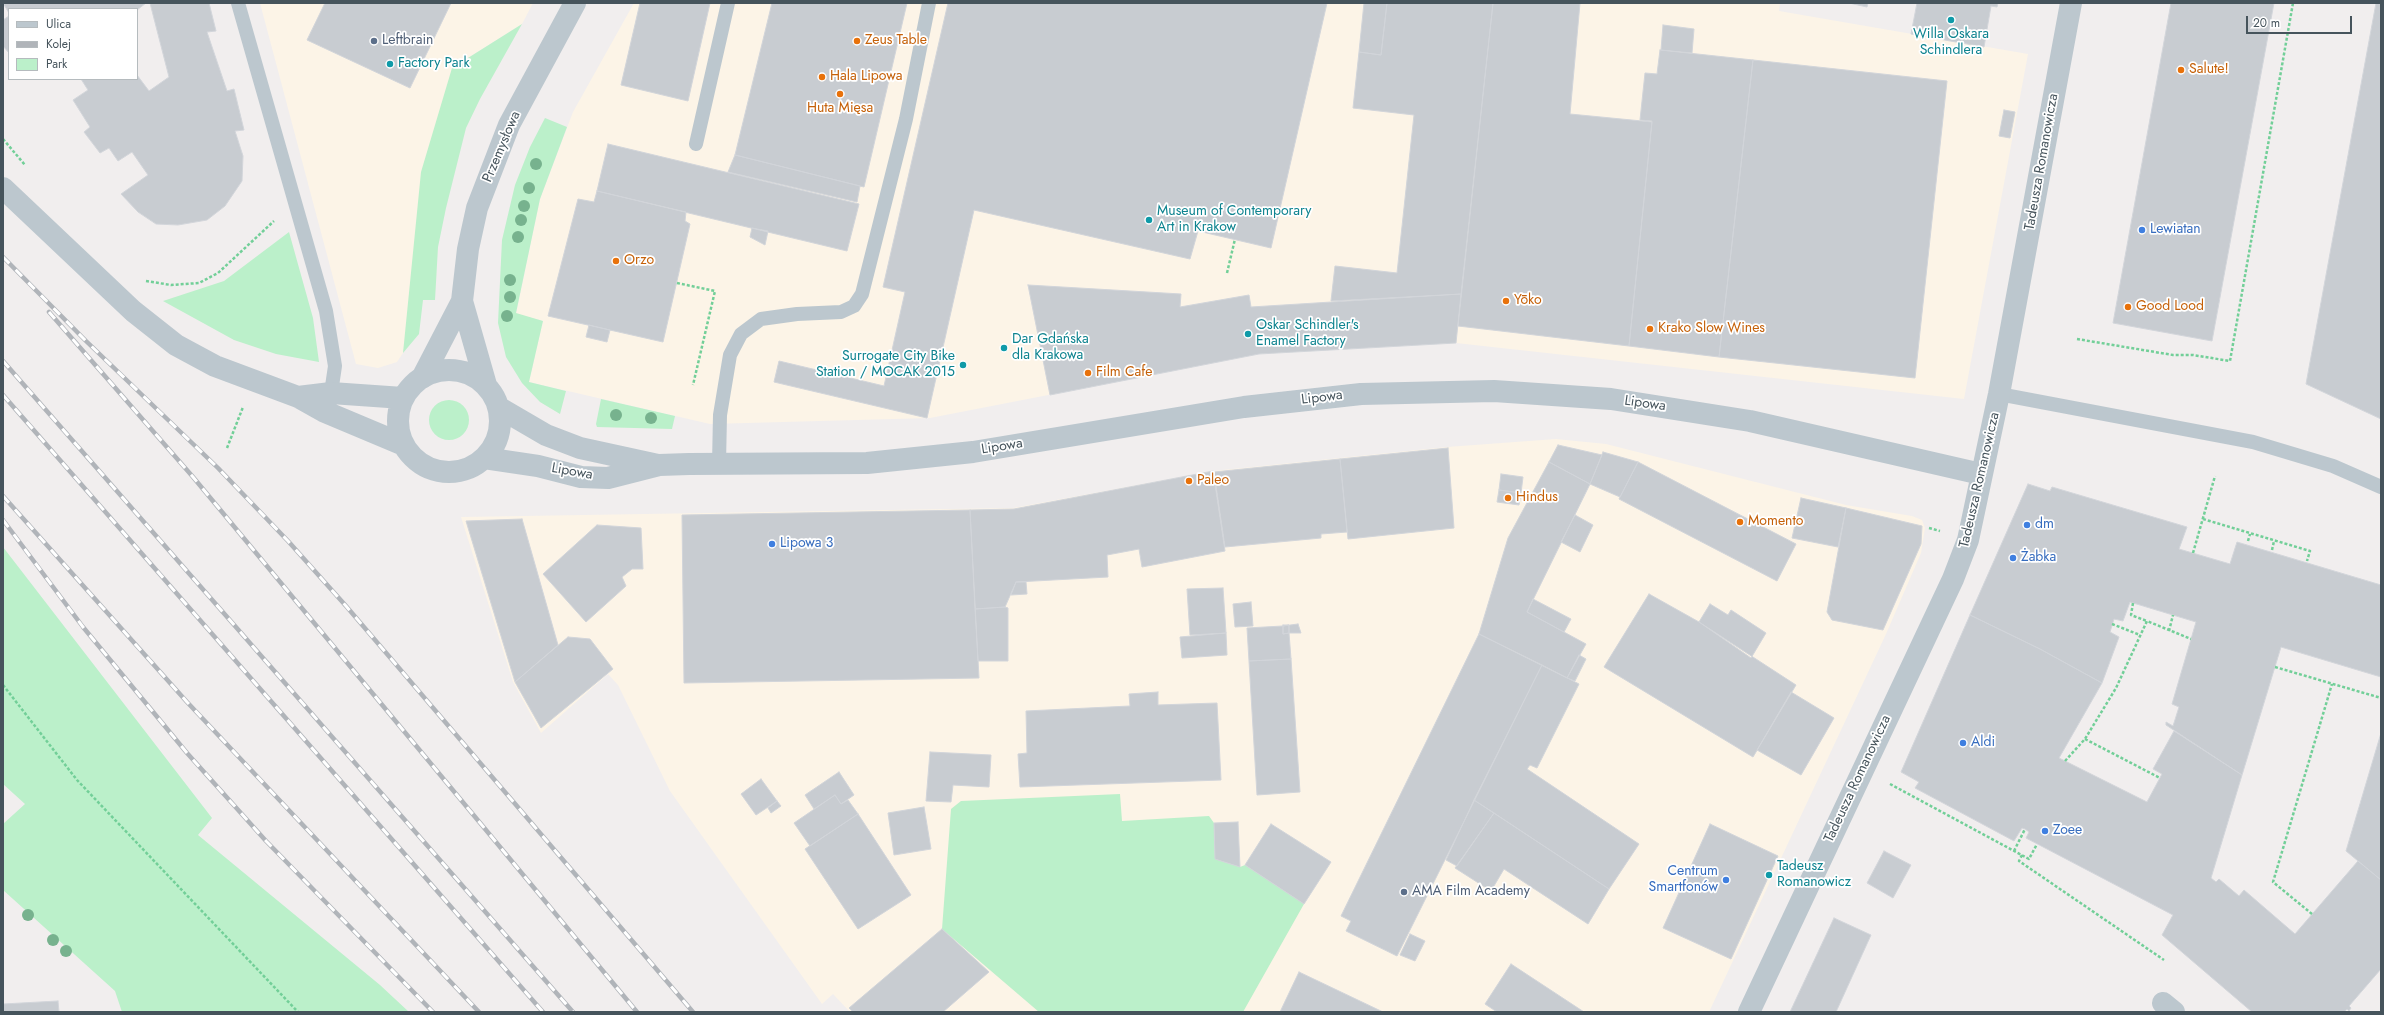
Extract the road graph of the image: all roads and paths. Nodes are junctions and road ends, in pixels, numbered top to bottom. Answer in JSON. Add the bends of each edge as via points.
{"nodes":[{"id":1,"x":238,"y":3,"type":"edge"},
{"id":2,"x":575,"y":3,"type":"edge"},
{"id":3,"x":728,"y":3,"type":"edge"},
{"id":4,"x":930,"y":3,"type":"edge"},
{"id":5,"x":2071,"y":3,"type":"edge"},
{"id":6,"x":2293,"y":3,"type":"edge"},
{"id":7,"x":3,"y":139,"type":"edge"},
{"id":8,"x":696,"y":144,"type":"dead end"},
{"id":9,"x":28,"y":169,"type":"dead end"},
{"id":10,"x":3,"y":188,"type":"edge"},
{"id":11,"x":294,"y":202,"type":"junction"},
{"id":12,"x":1235,"y":239,"type":"dead end"},
{"id":13,"x":1227,"y":273,"type":"dead end"},
{"id":14,"x":138,"y":280,"type":"dead end"},
{"id":15,"x":677,"y":283,"type":"dead end"},
{"id":16,"x":462,"y":301,"type":"junction"},
{"id":17,"x":2077,"y":340,"type":"dead end"},
{"id":18,"x":422,"y":378,"type":"junction"},
{"id":19,"x":486,"y":385,"type":"junction"},
{"id":20,"x":693,"y":385,"type":"dead end"},
{"id":21,"x":331,"y":393,"type":"junction"},
{"id":22,"x":1999,"y":394,"type":"junction"},
{"id":23,"x":298,"y":397,"type":"junction"},
{"id":24,"x":403,"y":398,"type":"junction"},
{"id":25,"x":243,"y":406,"type":"dead end"},
{"id":26,"x":498,"y":406,"type":"junction"},
{"id":27,"x":404,"y":445,"type":"junction"},
{"id":28,"x":227,"y":448,"type":"dead end"},
{"id":29,"x":484,"y":458,"type":"junction"},
{"id":30,"x":719,"y":464,"type":"junction"},
{"id":31,"x":659,"y":465,"type":"junction"},
{"id":32,"x":1981,"y":474,"type":"junction"},
{"id":33,"x":2215,"y":476,"type":"dead end"},
{"id":34,"x":2381,"y":487,"type":"edge"},
{"id":35,"x":2203,"y":520,"type":"junction"},
{"id":36,"x":2250,"y":534,"type":"junction"},
{"id":37,"x":2248,"y":541,"type":"dead end"},
{"id":38,"x":2274,"y":541,"type":"junction"},
{"id":39,"x":2272,"y":550,"type":"dead end"},
{"id":40,"x":2193,"y":553,"type":"dead end"},
{"id":41,"x":2307,"y":561,"type":"dead end"},
{"id":42,"x":2133,"y":603,"type":"dead end"},
{"id":43,"x":2174,"y":615,"type":"dead end"},
{"id":44,"x":2147,"y":621,"type":"junction"},
{"id":45,"x":2112,"y":624,"type":"dead end"},
{"id":46,"x":2169,"y":631,"type":"junction"},
{"id":47,"x":2140,"y":635,"type":"junction"},
{"id":48,"x":2191,"y":639,"type":"dead end"},
{"id":49,"x":2275,"y":667,"type":"dead end"},
{"id":50,"x":2332,"y":684,"type":"junction"},
{"id":51,"x":3,"y":685,"type":"edge"},
{"id":52,"x":2381,"y":698,"type":"edge"},
{"id":53,"x":2085,"y":739,"type":"junction"},
{"id":54,"x":2065,"y":761,"type":"dead end"},
{"id":55,"x":2160,"y":778,"type":"dead end"},
{"id":56,"x":1889,"y":784,"type":"dead end"},
{"id":57,"x":2025,"y":829,"type":"dead end"},
{"id":58,"x":2037,"y":844,"type":"dead end"},
{"id":59,"x":2014,"y":851,"type":"junction"},
{"id":60,"x":2022,"y":855,"type":"junction"},
{"id":61,"x":2312,"y":914,"type":"dead end"},
{"id":62,"x":2164,"y":960,"type":"dead end"},
{"id":63,"x":298,"y":1012,"type":"edge"},
{"id":64,"x":1748,"y":1012,"type":"edge"}],
"edges":[{"from":1,"to":11,"type":"lane"},
{"from":2,"to":16,"type":"street","name":"Przemysłowa","via":[[509,125],[477,208],[468,249]]},
{"from":3,"to":8,"type":"lane"},
{"from":4,"to":30,"type":"lane","via":[[906,119],[862,294],[854,306],[841,312],[797,314],[761,320],[741,334],[730,355],[720,415]]},
{"from":5,"to":22,"type":"street","name":"Tadeusza Romanowicza"},
{"from":6,"to":17,"type":"path","via":[[2230,361]]},
{"from":7,"to":9,"type":"path"},
{"from":10,"to":23,"type":"street","via":[[133,311],[176,345],[237,376]]},
{"from":11,"to":14,"type":"path","via":[[218,273],[199,283],[171,285]]},
{"from":11,"to":21,"type":"lane","via":[[326,311],[335,366]]},
{"from":12,"to":13,"type":"path"},
{"from":15,"to":20,"type":"path","via":[[714,291]]},
{"from":16,"to":18,"type":"street","name":"Przemysłowa"},
{"from":16,"to":19,"type":"street","name":"Przemysłowa"},
{"from":18,"to":19,"type":"street","via":[[438,371],[455,370],[472,375]]},
{"from":18,"to":24,"type":"street","via":[[411,386]]},
{"from":19,"to":26,"type":"street"},
{"from":21,"to":23,"type":"street"},
{"from":21,"to":24,"type":"street"},
{"from":22,"to":32,"type":"street","name":"Tadeusza Romanowicza"},
{"from":22,"to":34,"type":"lane","via":[[2253,442],[2332,466]]},
{"from":23,"to":27,"type":"street","via":[[323,411]]},
{"from":24,"to":27,"type":"street","via":[[398,422]]},
{"from":25,"to":28,"type":"path"},
{"from":26,"to":29,"type":"street","via":[[499,435],[493,448]]},
{"from":26,"to":31,"type":"street","name":"Lipowa","via":[[546,435],[580,448]]},
{"from":27,"to":29,"type":"street","via":[[420,462],[441,471],[471,467]]},
{"from":29,"to":31,"type":"street","name":"Lipowa","via":[[581,476],[608,478]]},
{"from":30,"to":31,"type":"street","name":"Lipowa"},
{"from":30,"to":32,"type":"street","name":"Lipowa","via":[[867,463],[973,452],[1244,407],[1361,394],[1494,391],[1611,399],[1750,421]]},
{"from":32,"to":64,"type":"street","name":"Tadeusza Romanowicza","via":[[1968,540],[1953,579]]},
{"from":33,"to":35,"type":"path"},
{"from":35,"to":36,"type":"path"},
{"from":35,"to":40,"type":"path"},
{"from":36,"to":37,"type":"path"},
{"from":36,"to":38,"type":"path"},
{"from":38,"to":39,"type":"path"},
{"from":38,"to":41,"type":"path","via":[[2310,551]]},
{"from":42,"to":44,"type":"path","via":[[2131,615]]},
{"from":43,"to":46,"type":"path"},
{"from":44,"to":46,"type":"path"},
{"from":44,"to":47,"type":"path"},
{"from":45,"to":47,"type":"path"},
{"from":46,"to":48,"type":"path"},
{"from":47,"to":53,"type":"path","via":[[2116,688]]},
{"from":49,"to":50,"type":"path"},
{"from":50,"to":52,"type":"path"},
{"from":50,"to":61,"type":"path","via":[[2273,882]]},
{"from":51,"to":63,"type":"path","via":[[78,780]]},
{"from":53,"to":54,"type":"path"},
{"from":53,"to":55,"type":"path"},
{"from":56,"to":59,"type":"path"},
{"from":57,"to":59,"type":"path"},
{"from":58,"to":60,"type":"path","via":[[2029,859]]},
{"from":59,"to":60,"type":"path"},
{"from":60,"to":62,"type":"path","via":[[2018,861]]}]}
